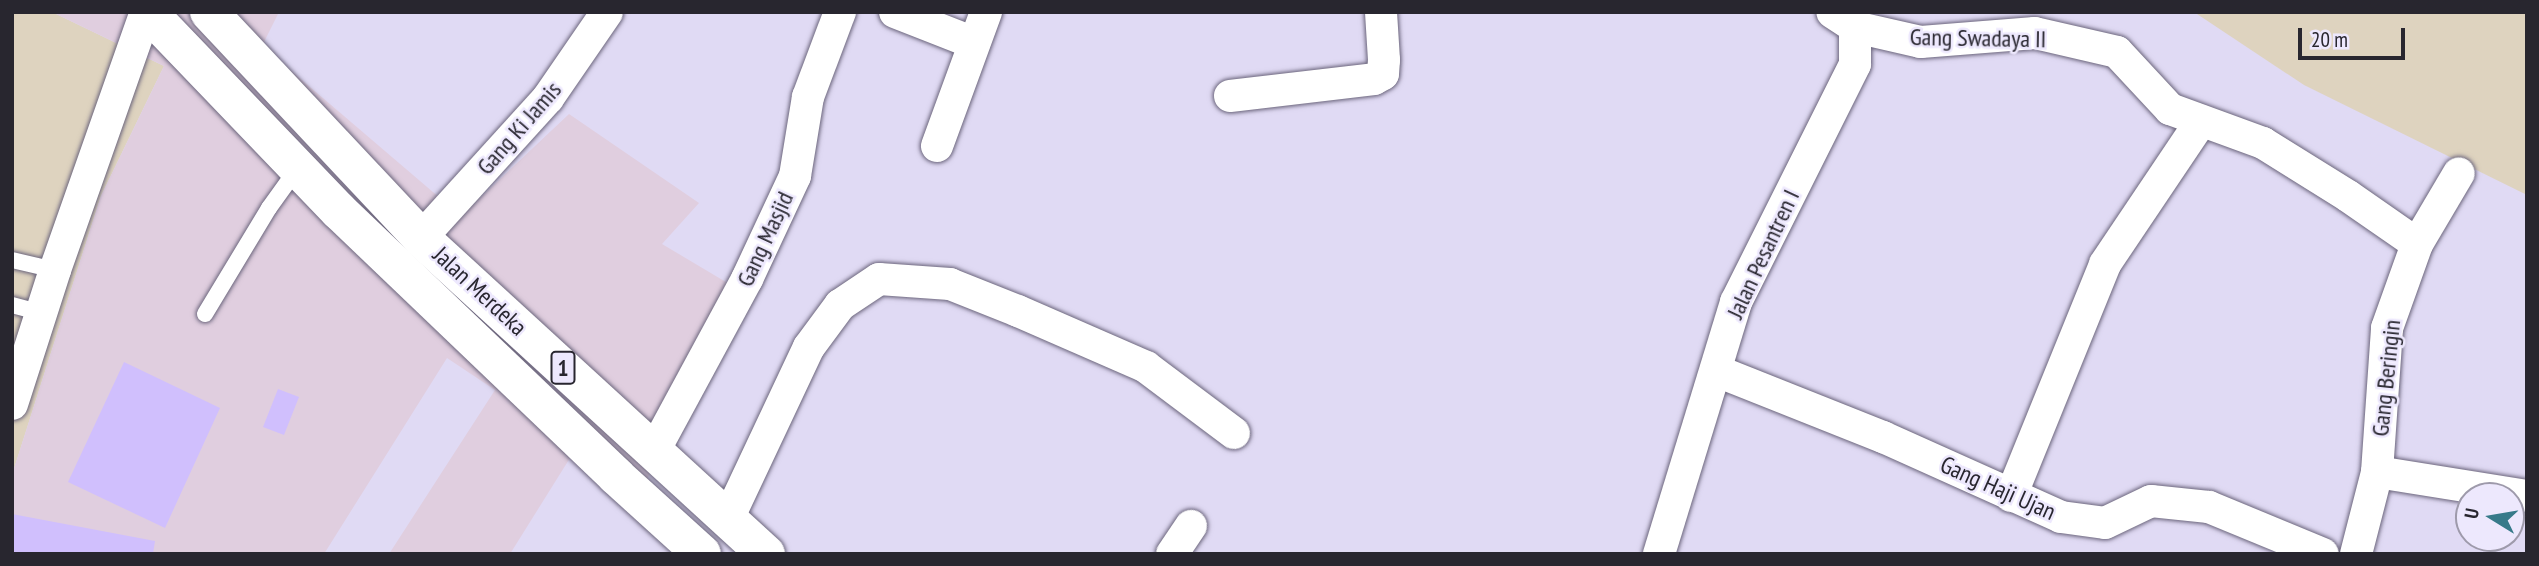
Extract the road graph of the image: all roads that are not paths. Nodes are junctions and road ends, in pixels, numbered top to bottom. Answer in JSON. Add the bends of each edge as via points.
{"nodes":[{"id":1,"x":147,"y":12,"type":"edge"},
{"id":2,"x":209,"y":12,"type":"edge"},
{"id":3,"x":607,"y":12,"type":"edge"},
{"id":4,"x":840,"y":12,"type":"edge"},
{"id":5,"x":895,"y":12,"type":"edge"},
{"id":6,"x":986,"y":12,"type":"edge"},
{"id":7,"x":1381,"y":12,"type":"edge"},
{"id":8,"x":1843,"y":19,"type":"edge"},
{"id":9,"x":974,"y":43,"type":"junction"},
{"id":10,"x":1230,"y":96,"type":"dead end"},
{"id":11,"x":2201,"y":121,"type":"junction"},
{"id":12,"x":937,"y":146,"type":"dead end"},
{"id":13,"x":297,"y":169,"type":"junction"},
{"id":14,"x":2459,"y":173,"type":"dead end"},
{"id":15,"x":421,"y":238,"type":"junction"},
{"id":16,"x":2417,"y":244,"type":"junction"},
{"id":17,"x":12,"y":260,"type":"edge"},
{"id":18,"x":55,"y":270,"type":"junction"},
{"id":19,"x":27,"y":309,"type":"edge"},
{"id":20,"x":205,"y":314,"type":"dead end"},
{"id":21,"x":1717,"y":371,"type":"junction"},
{"id":22,"x":12,"y":404,"type":"edge"},
{"id":23,"x":1234,"y":433,"type":"dead end"},
{"id":24,"x":654,"y":451,"type":"junction"},
{"id":25,"x":2377,"y":472,"type":"junction"},
{"id":26,"x":2011,"y":496,"type":"junction"},
{"id":27,"x":2527,"y":496,"type":"edge"},
{"id":28,"x":727,"y":521,"type":"junction"},
{"id":29,"x":1191,"y":526,"type":"dead end"},
{"id":30,"x":702,"y":554,"type":"edge"},
{"id":31,"x":766,"y":554,"type":"edge"},
{"id":32,"x":1172,"y":554,"type":"edge"},
{"id":33,"x":1659,"y":554,"type":"edge"},
{"id":34,"x":2323,"y":554,"type":"edge"},
{"id":35,"x":2356,"y":554,"type":"edge"}],
"edges":[{"from":1,"to":13,"type":"highway","name":"Jalan Merdeka","number":"1"},
{"from":1,"to":18,"type":"street"},
{"from":2,"to":15,"type":"highway","name":"Jalan Merdeka","number":"1"},
{"from":3,"to":15,"type":"street","name":"Gang Ki Jamis","via":[[548,98]]},
{"from":4,"to":24,"type":"street","name":"Gang Masjid","via":[[808,97],[795,176],[747,279]]},
{"from":5,"to":9,"type":"street"},
{"from":6,"to":9,"type":"street"},
{"from":7,"to":10,"type":"street","via":[[1383,74],[1374,79]]},
{"from":8,"to":11,"type":"street","name":"Gang Swadaya II","via":[[1920,42],[2035,33],[2117,52],[2170,109]]},
{"from":8,"to":21,"type":"street","name":"Jalan Pesantren I","via":[[1855,64],[1736,302]]},
{"from":9,"to":12,"type":"street"},
{"from":11,"to":16,"type":"street","name":"Gang Swadaya II","via":[[2263,143]]},
{"from":11,"to":26,"type":"street","via":[[2105,264]]},
{"from":13,"to":20,"type":"lane"},
{"from":13,"to":30,"type":"highway","name":"Jalan Merdeka","number":"1"},
{"from":14,"to":16,"type":"street","name":"Gang Beringin"},
{"from":15,"to":24,"type":"highway","name":"Jalan Merdeka","number":"1"},
{"from":16,"to":25,"type":"street","name":"Gang Beringin","via":[[2386,328]]},
{"from":17,"to":18,"type":"lane"},
{"from":18,"to":19,"type":"street"},
{"from":19,"to":22,"type":"street"},
{"from":21,"to":26,"type":"street","name":"Gang Haji Ujan","via":[[1883,437]]},
{"from":21,"to":33,"type":"street","name":"Jalan Pesantren I"},
{"from":23,"to":28,"type":"street","via":[[1146,367],[1018,311],[950,284],[879,279],[840,305],[809,346]]},
{"from":24,"to":28,"type":"highway","name":"Jalan Merdeka","number":"1"},
{"from":25,"to":27,"type":"street"},
{"from":25,"to":35,"type":"street","name":"Gang Beringin"},
{"from":26,"to":34,"type":"street","name":"Gang Haji Ujan","via":[[2061,517],[2105,523],[2151,501],[2209,507]]},
{"from":28,"to":31,"type":"highway","name":"Jalan Merdeka","number":"1"},
{"from":29,"to":32,"type":"street"}]}
